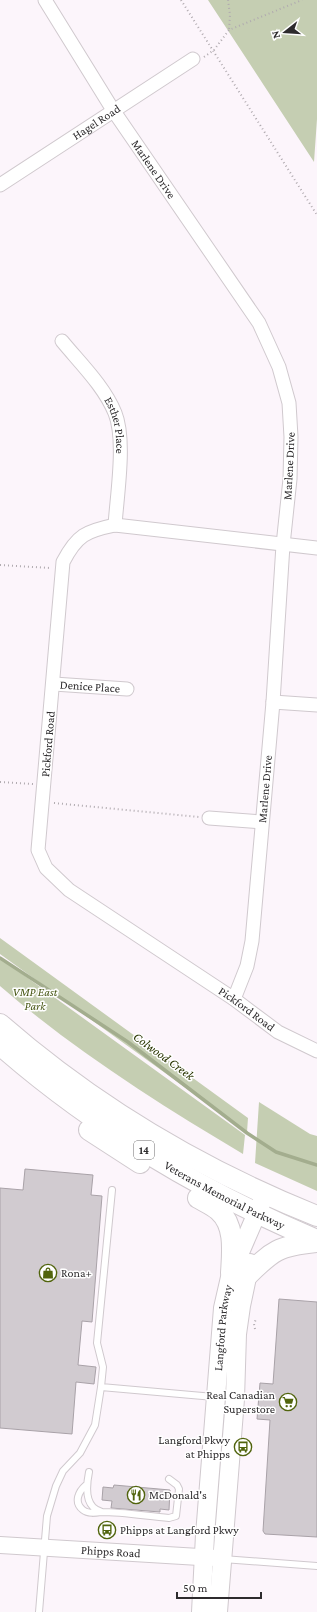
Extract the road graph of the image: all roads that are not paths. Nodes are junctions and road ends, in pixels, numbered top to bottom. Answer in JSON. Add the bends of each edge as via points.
{"nodes":[{"id":1,"x":45,"y":0,"type":"edge"},
{"id":2,"x":193,"y":59,"type":"road end"},
{"id":3,"x":113,"y":110,"type":"junction"},
{"id":4,"x":0,"y":185,"type":"edge"},
{"id":5,"x":62,"y":341,"type":"dead end"},
{"id":6,"x":115,"y":525,"type":"junction"},
{"id":7,"x":283,"y":545,"type":"junction"},
{"id":8,"x":317,"y":548,"type":"edge"},
{"id":9,"x":54,"y":684,"type":"junction"},
{"id":10,"x":127,"y":689,"type":"dead end"},
{"id":11,"x":274,"y":702,"type":"junction"},
{"id":12,"x":317,"y":705,"type":"edge"},
{"id":13,"x":209,"y":818,"type":"road end"},
{"id":14,"x":262,"y":822,"type":"junction"},
{"id":15,"x":234,"y":999,"type":"junction"},
{"id":16,"x":0,"y":1024,"type":"edge"},
{"id":17,"x":0,"y":1045,"type":"edge"},
{"id":18,"x":317,"y":1051,"type":"edge"},
{"id":19,"x":0,"y":1063,"type":"edge"},
{"id":20,"x":44,"y":1071,"type":"junction"},
{"id":21,"x":112,"y":1190,"type":"dead end"},
{"id":22,"x":270,"y":1197,"type":"junction"},
{"id":23,"x":317,"y":1216,"type":"edge"},
{"id":24,"x":262,"y":1217,"type":"junction"},
{"id":25,"x":317,"y":1241,"type":"edge"},
{"id":26,"x":239,"y":1275,"type":"junction"},
{"id":27,"x":101,"y":1387,"type":"junction"},
{"id":28,"x":215,"y":1397,"type":"junction"},
{"id":29,"x":89,"y":1472,"type":"dead end"},
{"id":30,"x":169,"y":1479,"type":"dead end"},
{"id":31,"x":86,"y":1484,"type":"junction"},
{"id":32,"x":102,"y":1512,"type":"junction"},
{"id":33,"x":0,"y":1545,"type":"edge"},
{"id":34,"x":45,"y":1547,"type":"junction"},
{"id":35,"x":204,"y":1557,"type":"junction"},
{"id":36,"x":222,"y":1559,"type":"junction"},
{"id":37,"x":317,"y":1566,"type":"edge"},
{"id":38,"x":39,"y":1612,"type":"edge"},
{"id":39,"x":201,"y":1612,"type":"edge"},
{"id":40,"x":218,"y":1612,"type":"edge"}],
"edges":[{"from":1,"to":3,"type":"street","name":"Marlene Drive"},
{"from":2,"to":3,"type":"street","name":"Hagel Road"},
{"from":3,"to":4,"type":"street","name":"Hagel Road"},
{"from":3,"to":7,"type":"street","name":"Marlene Drive","via":[[259,323],[279,367],[289,403],[291,437],[290,479]]},
{"from":5,"to":6,"type":"street","name":"Esther Place","via":[[98,385],[115,412],[120,429]]},
{"from":6,"to":7,"type":"street","name":"Pickford Road"},
{"from":6,"to":9,"type":"street","name":"Pickford Road","via":[[92,530],[73,544],[63,562]]},
{"from":7,"to":8,"type":"street","name":"Pickford Road"},
{"from":7,"to":11,"type":"street","name":"Marlene Drive"},
{"from":9,"to":10,"type":"street","name":"Denice Place"},
{"from":9,"to":15,"type":"street","name":"Pickford Road","via":[[38,850],[46,868],[69,890]]},
{"from":11,"to":12,"type":"street"},
{"from":11,"to":14,"type":"street","name":"Marlene Drive"},
{"from":13,"to":14,"type":"street"},
{"from":14,"to":15,"type":"street","name":"Marlene Drive","via":[[252,941],[247,966]]},
{"from":15,"to":18,"type":"street","name":"Pickford Road","via":[[278,1032]]},
{"from":16,"to":20,"type":"main road","name":"Veterans Memorial Parkway","number":"14"},
{"from":17,"to":20,"type":"main road","name":"Veterans Memorial Parkway","number":"14"},
{"from":19,"to":26,"type":"main road","via":[[55,1107],[114,1148],[220,1211],[229,1225]]},
{"from":20,"to":22,"type":"main road","name":"Veterans Memorial Parkway","number":"14","via":[[200,1162]]},
{"from":20,"to":24,"type":"main road","name":"Veterans Memorial Parkway","number":"14","via":[[72,1103],[206,1188]]},
{"from":21,"to":27,"type":"lane","via":[[97,1343],[103,1366]]},
{"from":22,"to":23,"type":"main road","name":"Veterans Memorial Parkway","number":"14"},
{"from":22,"to":24,"type":"main road","name":"Langford Parkway"},
{"from":24,"to":25,"type":"main road","name":"Veterans Memorial Parkway","number":"14"},
{"from":24,"to":26,"type":"main road","name":"Langford Parkway"},
{"from":25,"to":26,"type":"main road","via":[[279,1249]]},
{"from":26,"to":28,"type":"main road","name":"Langford Parkway","via":[[222,1315]]},
{"from":26,"to":36,"type":"main road","name":"Langford Parkway","via":[[235,1399]]},
{"from":27,"to":28,"type":"lane"},
{"from":27,"to":34,"type":"lane","via":[[96,1418],[87,1442],[63,1472],[56,1486],[47,1516]]},
{"from":28,"to":35,"type":"main road","name":"Langford Parkway"},
{"from":29,"to":31,"type":"lane"},
{"from":30,"to":32,"type":"lane","via":[[177,1484],[179,1489],[176,1516],[173,1518]]},
{"from":31,"to":32,"type":"lane","via":[[93,1507]]},
{"from":31,"to":32,"type":"lane","via":[[80,1490],[78,1504],[83,1511]]},
{"from":33,"to":34,"type":"street","name":"Phipps Road"},
{"from":34,"to":35,"type":"street","name":"Phipps Road"},
{"from":34,"to":38,"type":"lane"},
{"from":35,"to":36,"type":"street","name":"Phipps Road"},
{"from":35,"to":39,"type":"main road","name":"Langford Parkway"},
{"from":36,"to":37,"type":"lane"},
{"from":36,"to":40,"type":"main road","name":"Langford Parkway"}]}
